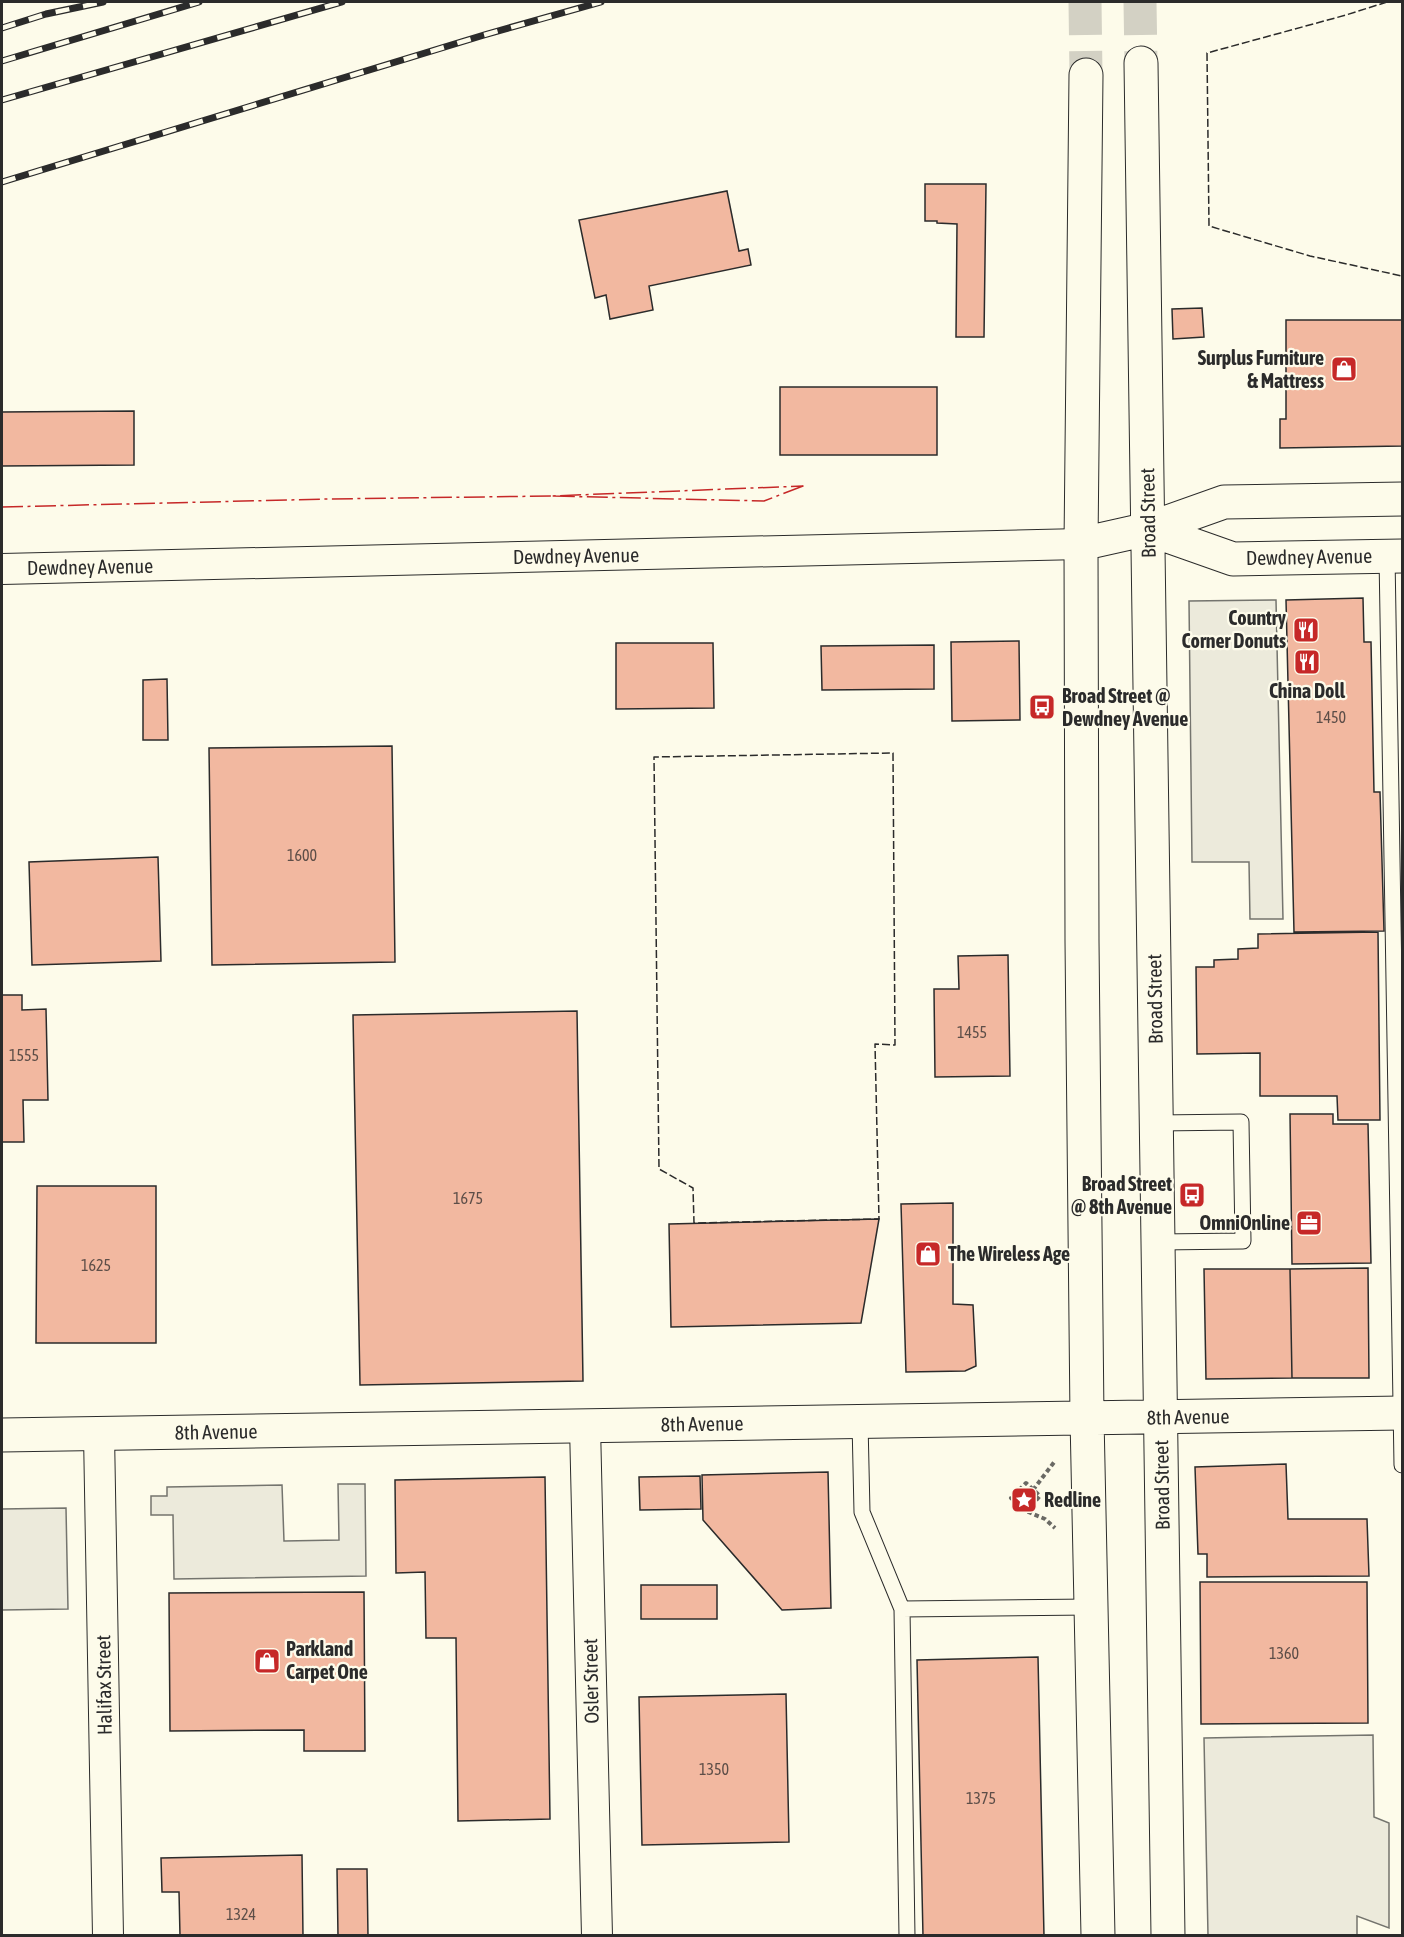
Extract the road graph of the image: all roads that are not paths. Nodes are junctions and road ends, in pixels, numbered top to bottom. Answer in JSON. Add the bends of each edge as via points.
{"nodes":[{"id":1,"x":1141,"y":63,"type":"tunnel mouth"},
{"id":2,"x":1086,"y":75,"type":"tunnel mouth"},
{"id":3,"x":1402,"y":499,"type":"edge"},
{"id":4,"x":1148,"y":529,"type":"junction"},
{"id":5,"x":1081,"y":544,"type":"junction"},
{"id":6,"x":1395,"y":556,"type":"edge"},
{"id":7,"x":2,"y":569,"type":"edge"},
{"id":8,"x":1157,"y":1123,"type":"junction"},
{"id":9,"x":1159,"y":1242,"type":"junction"},
{"id":10,"x":1402,"y":1413,"type":"edge"},
{"id":11,"x":1161,"y":1417,"type":"junction"},
{"id":12,"x":1087,"y":1418,"type":"junction"},
{"id":13,"x":860,"y":1422,"type":"junction"},
{"id":14,"x":585,"y":1426,"type":"junction"},
{"id":15,"x":99,"y":1434,"type":"junction"},
{"id":16,"x":2,"y":1435,"type":"edge"},
{"id":17,"x":1402,"y":1466,"type":"edge"},
{"id":18,"x":1091,"y":1607,"type":"junction"},
{"id":19,"x":902,"y":1609,"type":"junction"},
{"id":20,"x":108,"y":1935,"type":"edge"},
{"id":21,"x":597,"y":1935,"type":"edge"},
{"id":22,"x":907,"y":1935,"type":"edge"},
{"id":23,"x":1098,"y":1935,"type":"edge"},
{"id":24,"x":1168,"y":1935,"type":"edge"}],
"edges":[{"from":1,"to":4,"type":"main road","name":"Broad Street"},
{"from":2,"to":5,"type":"main road"},
{"from":3,"to":4,"type":"main road","name":"Dewdney Avenue","via":[[1224,502]]},
{"from":4,"to":5,"type":"main road","name":"Dewdney Avenue"},
{"from":4,"to":6,"type":"main road","name":"Dewdney Avenue","via":[[1233,559]]},
{"from":4,"to":8,"type":"main road","name":"Broad Street"},
{"from":5,"to":7,"type":"street","name":"Dewdney Avenue"},
{"from":5,"to":12,"type":"main road"},
{"from":6,"to":10,"type":"lane"},
{"from":8,"to":9,"type":"main road","name":"Broad Street"},
{"from":8,"to":9,"type":"lane","via":[[1241,1122],[1243,1241]]},
{"from":9,"to":11,"type":"main road","name":"Broad Street"},
{"from":10,"to":11,"type":"main road","name":"8th Avenue"},
{"from":10,"to":17,"type":"lane"},
{"from":11,"to":12,"type":"main road","name":"8th Avenue"},
{"from":11,"to":24,"type":"main road","name":"Broad Street"},
{"from":12,"to":13,"type":"main road","name":"8th Avenue"},
{"from":12,"to":18,"type":"main road"},
{"from":13,"to":14,"type":"main road","name":"8th Avenue"},
{"from":13,"to":19,"type":"lane","via":[[862,1512]]},
{"from":14,"to":15,"type":"main road","name":"8th Avenue"},
{"from":14,"to":21,"type":"street","name":"Osler Street"},
{"from":15,"to":16,"type":"main road","name":"8th Avenue"},
{"from":15,"to":20,"type":"street","name":"Halifax Street"},
{"from":18,"to":19,"type":"lane"},
{"from":18,"to":23,"type":"main road"},
{"from":19,"to":22,"type":"lane"}]}
